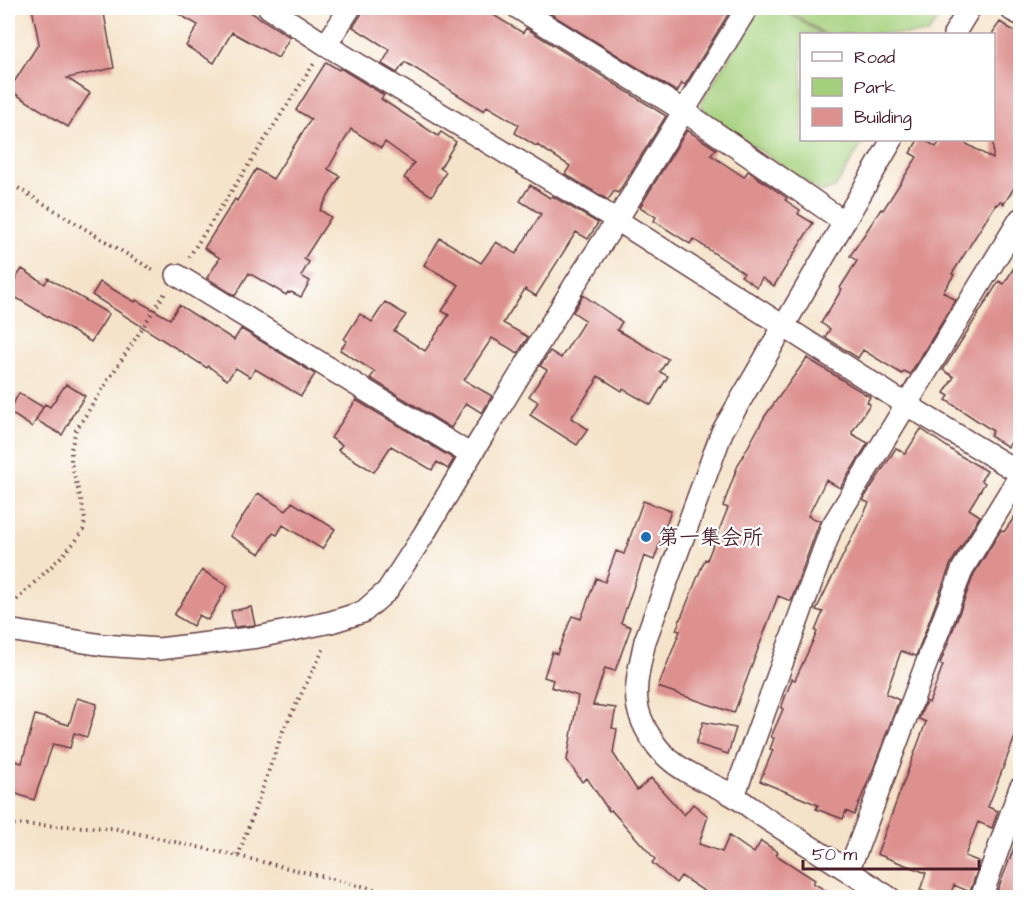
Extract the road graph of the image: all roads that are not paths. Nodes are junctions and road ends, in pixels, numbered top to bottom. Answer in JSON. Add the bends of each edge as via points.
{"nodes":[{"id":1,"x":269,"y":8,"type":"edge"},
{"id":2,"x":350,"y":8,"type":"edge"},
{"id":3,"x":518,"y":8,"type":"edge"},
{"id":4,"x":747,"y":8,"type":"edge"},
{"id":5,"x":970,"y":8,"type":"edge"},
{"id":6,"x":1014,"y":8,"type":"edge"},
{"id":7,"x":1020,"y":11,"type":"edge"},
{"id":8,"x":955,"y":33,"type":"edge"},
{"id":9,"x":326,"y":45,"type":"junction"},
{"id":10,"x":684,"y":111,"type":"junction"},
{"id":11,"x":891,"y":141,"type":"edge"},
{"id":12,"x":1020,"y":219,"type":"edge"},
{"id":13,"x":617,"y":220,"type":"junction"},
{"id":14,"x":843,"y":221,"type":"junction"},
{"id":15,"x":175,"y":278,"type":"road end"},
{"id":16,"x":784,"y":326,"type":"junction"},
{"id":17,"x":907,"y":405,"type":"junction"},
{"id":18,"x":471,"y":455,"type":"junction"},
{"id":19,"x":1020,"y":474,"type":"edge"},
{"id":20,"x":8,"y":630,"type":"edge"},
{"id":21,"x":1020,"y":788,"type":"edge"},
{"id":22,"x":734,"y":796,"type":"junction"},
{"id":23,"x":848,"y":870,"type":"junction"},
{"id":24,"x":890,"y":897,"type":"edge"},
{"id":25,"x":981,"y":897,"type":"edge"}],
"edges":[{"from":1,"to":9,"type":"street"},
{"from":2,"to":9,"type":"street"},
{"from":3,"to":10,"type":"street"},
{"from":4,"to":10,"type":"street"},
{"from":5,"to":8,"type":"street"},
{"from":6,"to":7,"type":"street"},
{"from":9,"to":13,"type":"street"},
{"from":10,"to":13,"type":"street"},
{"from":10,"to":14,"type":"street"},
{"from":11,"to":14,"type":"street"},
{"from":12,"to":17,"type":"street"},
{"from":13,"to":16,"type":"street"},
{"from":13,"to":18,"type":"street"},
{"from":14,"to":16,"type":"street"},
{"from":15,"to":18,"type":"street"},
{"from":16,"to":17,"type":"street"},
{"from":16,"to":22,"type":"street","via":[[722,432],[645,641],[638,673],[637,707],[657,745],[689,773]]},
{"from":17,"to":19,"type":"street"},
{"from":17,"to":22,"type":"street","via":[[832,526]]},
{"from":18,"to":20,"type":"street","via":[[387,591],[363,612],[258,637],[159,649],[103,645]]},
{"from":19,"to":23,"type":"street","via":[[963,568]]},
{"from":21,"to":25,"type":"street"},
{"from":22,"to":23,"type":"street"},
{"from":23,"to":24,"type":"street"}]}
